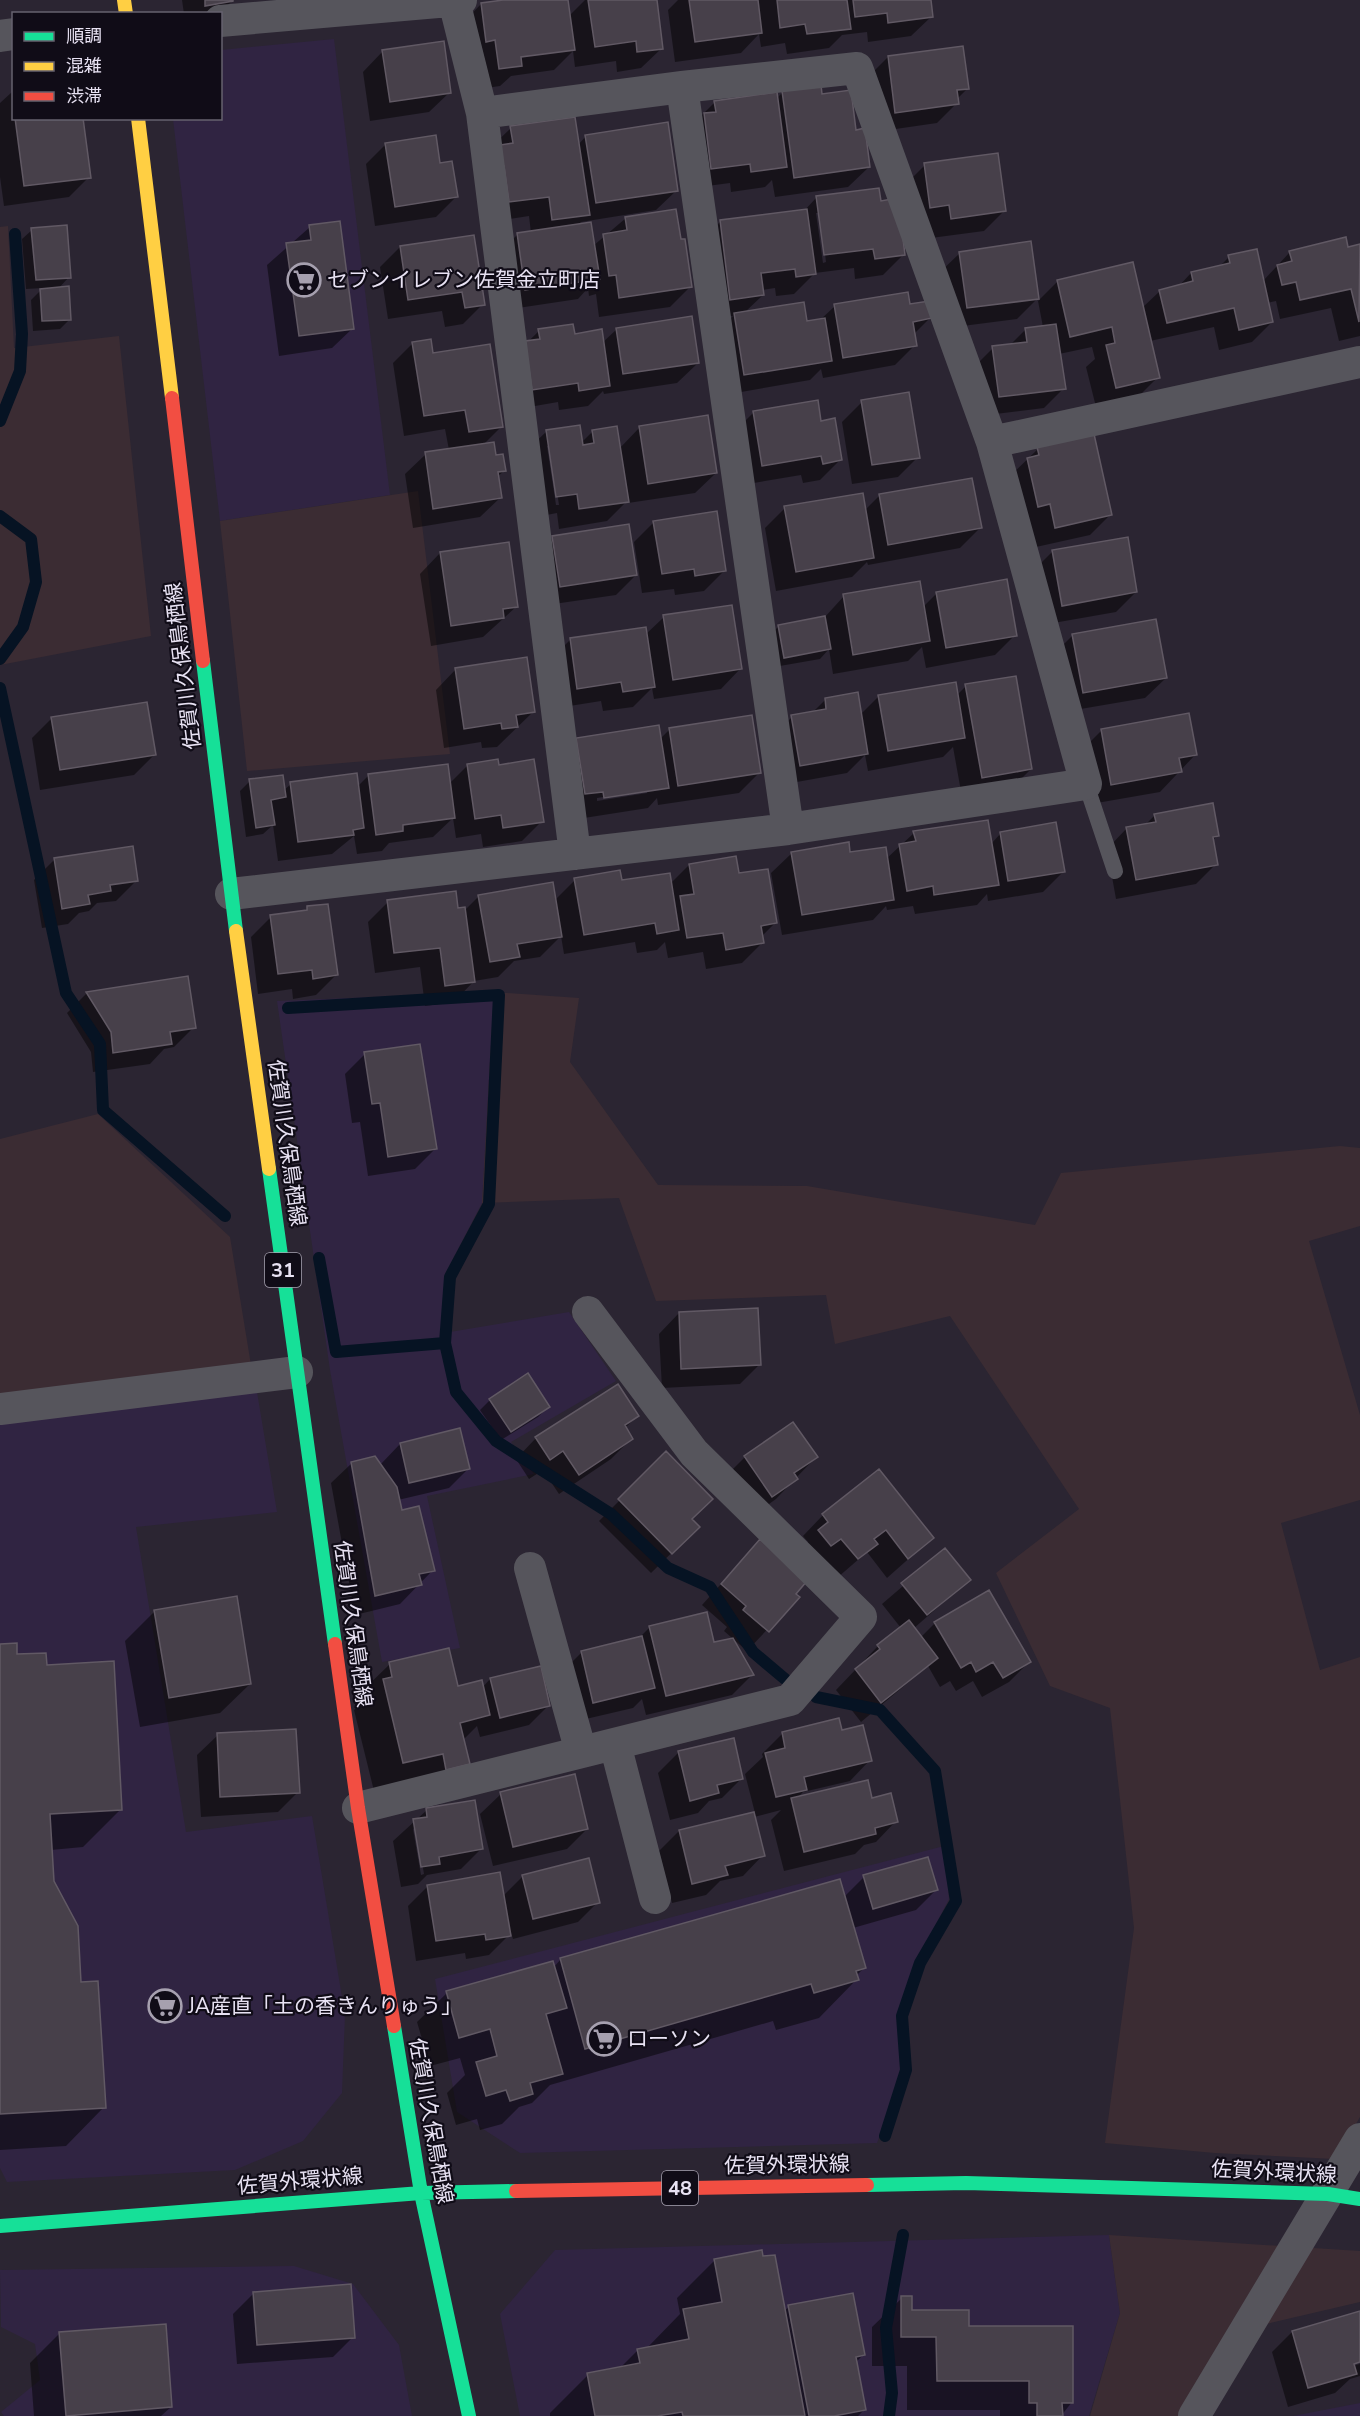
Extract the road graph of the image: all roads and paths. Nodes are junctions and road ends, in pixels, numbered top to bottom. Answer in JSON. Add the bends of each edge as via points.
{"nodes":[{"id":1,"x":457,"y":1,"type":"edge"},
{"id":2,"x":222,"y":21,"type":"edge"},
{"id":3,"x":682,"y":87,"type":"junction"},
{"id":4,"x":482,"y":113,"type":"junction"},
{"id":5,"x":138,"y":120,"type":"edge"},
{"id":6,"x":1360,"y":362,"type":"edge"},
{"id":7,"x":993,"y":442,"type":"junction"},
{"id":8,"x":1086,"y":784,"type":"junction"},
{"id":9,"x":788,"y":829,"type":"junction"},
{"id":10,"x":575,"y":854,"type":"junction"},
{"id":11,"x":1114,"y":871,"type":"dead end"},
{"id":12,"x":231,"y":894,"type":"junction"},
{"id":13,"x":588,"y":1312,"type":"dead end"},
{"id":14,"x":297,"y":1372,"type":"junction"},
{"id":15,"x":0,"y":1409,"type":"edge"},
{"id":16,"x":530,"y":1568,"type":"dead end"},
{"id":17,"x":615,"y":1744,"type":"junction"},
{"id":18,"x":581,"y":1752,"type":"junction"},
{"id":19,"x":358,"y":1808,"type":"junction"},
{"id":20,"x":655,"y":1898,"type":"dead end"},
{"id":21,"x":1360,"y":2139,"type":"edge"},
{"id":22,"x":421,"y":2193,"type":"junction"},
{"id":23,"x":1328,"y":2194,"type":"junction"},
{"id":24,"x":1360,"y":2199,"type":"edge"},
{"id":25,"x":0,"y":2226,"type":"edge"},
{"id":26,"x":469,"y":2416,"type":"edge"},
{"id":27,"x":1194,"y":2416,"type":"edge"}],
"edges":[{"from":1,"to":2,"type":"street"},
{"from":1,"to":4,"type":"street"},
{"from":3,"to":4,"type":"street"},
{"from":3,"to":7,"type":"street","via":[[857,68]]},
{"from":3,"to":9,"type":"street"},
{"from":4,"to":10,"type":"street"},
{"from":5,"to":12,"type":"main road","name":"佐賀川久保鳥栖線","number":"31"},
{"from":6,"to":7,"type":"street"},
{"from":7,"to":8,"type":"street"},
{"from":8,"to":9,"type":"street"},
{"from":8,"to":11,"type":"lane"},
{"from":9,"to":10,"type":"street"},
{"from":10,"to":12,"type":"street"},
{"from":12,"to":14,"type":"main road","name":"佐賀川久保鳥栖線","number":"31"},
{"from":13,"to":17,"type":"street","via":[[694,1453],[861,1617],[790,1700]]},
{"from":14,"to":15,"type":"street"},
{"from":14,"to":19,"type":"main road","name":"佐賀川久保鳥栖線","number":"31"},
{"from":16,"to":18,"type":"street"},
{"from":17,"to":18,"type":"street"},
{"from":17,"to":20,"type":"street"},
{"from":18,"to":19,"type":"street"},
{"from":19,"to":22,"type":"main road","name":"佐賀川久保鳥栖線","number":"31"},
{"from":21,"to":23,"type":"street"},
{"from":22,"to":23,"type":"main road","name":"佐賀外環状線","number":"48","via":[[966,2182]]},
{"from":22,"to":25,"type":"main road","name":"佐賀外環状線","number":"48"},
{"from":22,"to":26,"type":"main road","name":"佐賀川久保鳥栖線","number":"31"},
{"from":23,"to":24,"type":"main road","name":"佐賀外環状線","number":"48"},
{"from":23,"to":27,"type":"street"}]}
